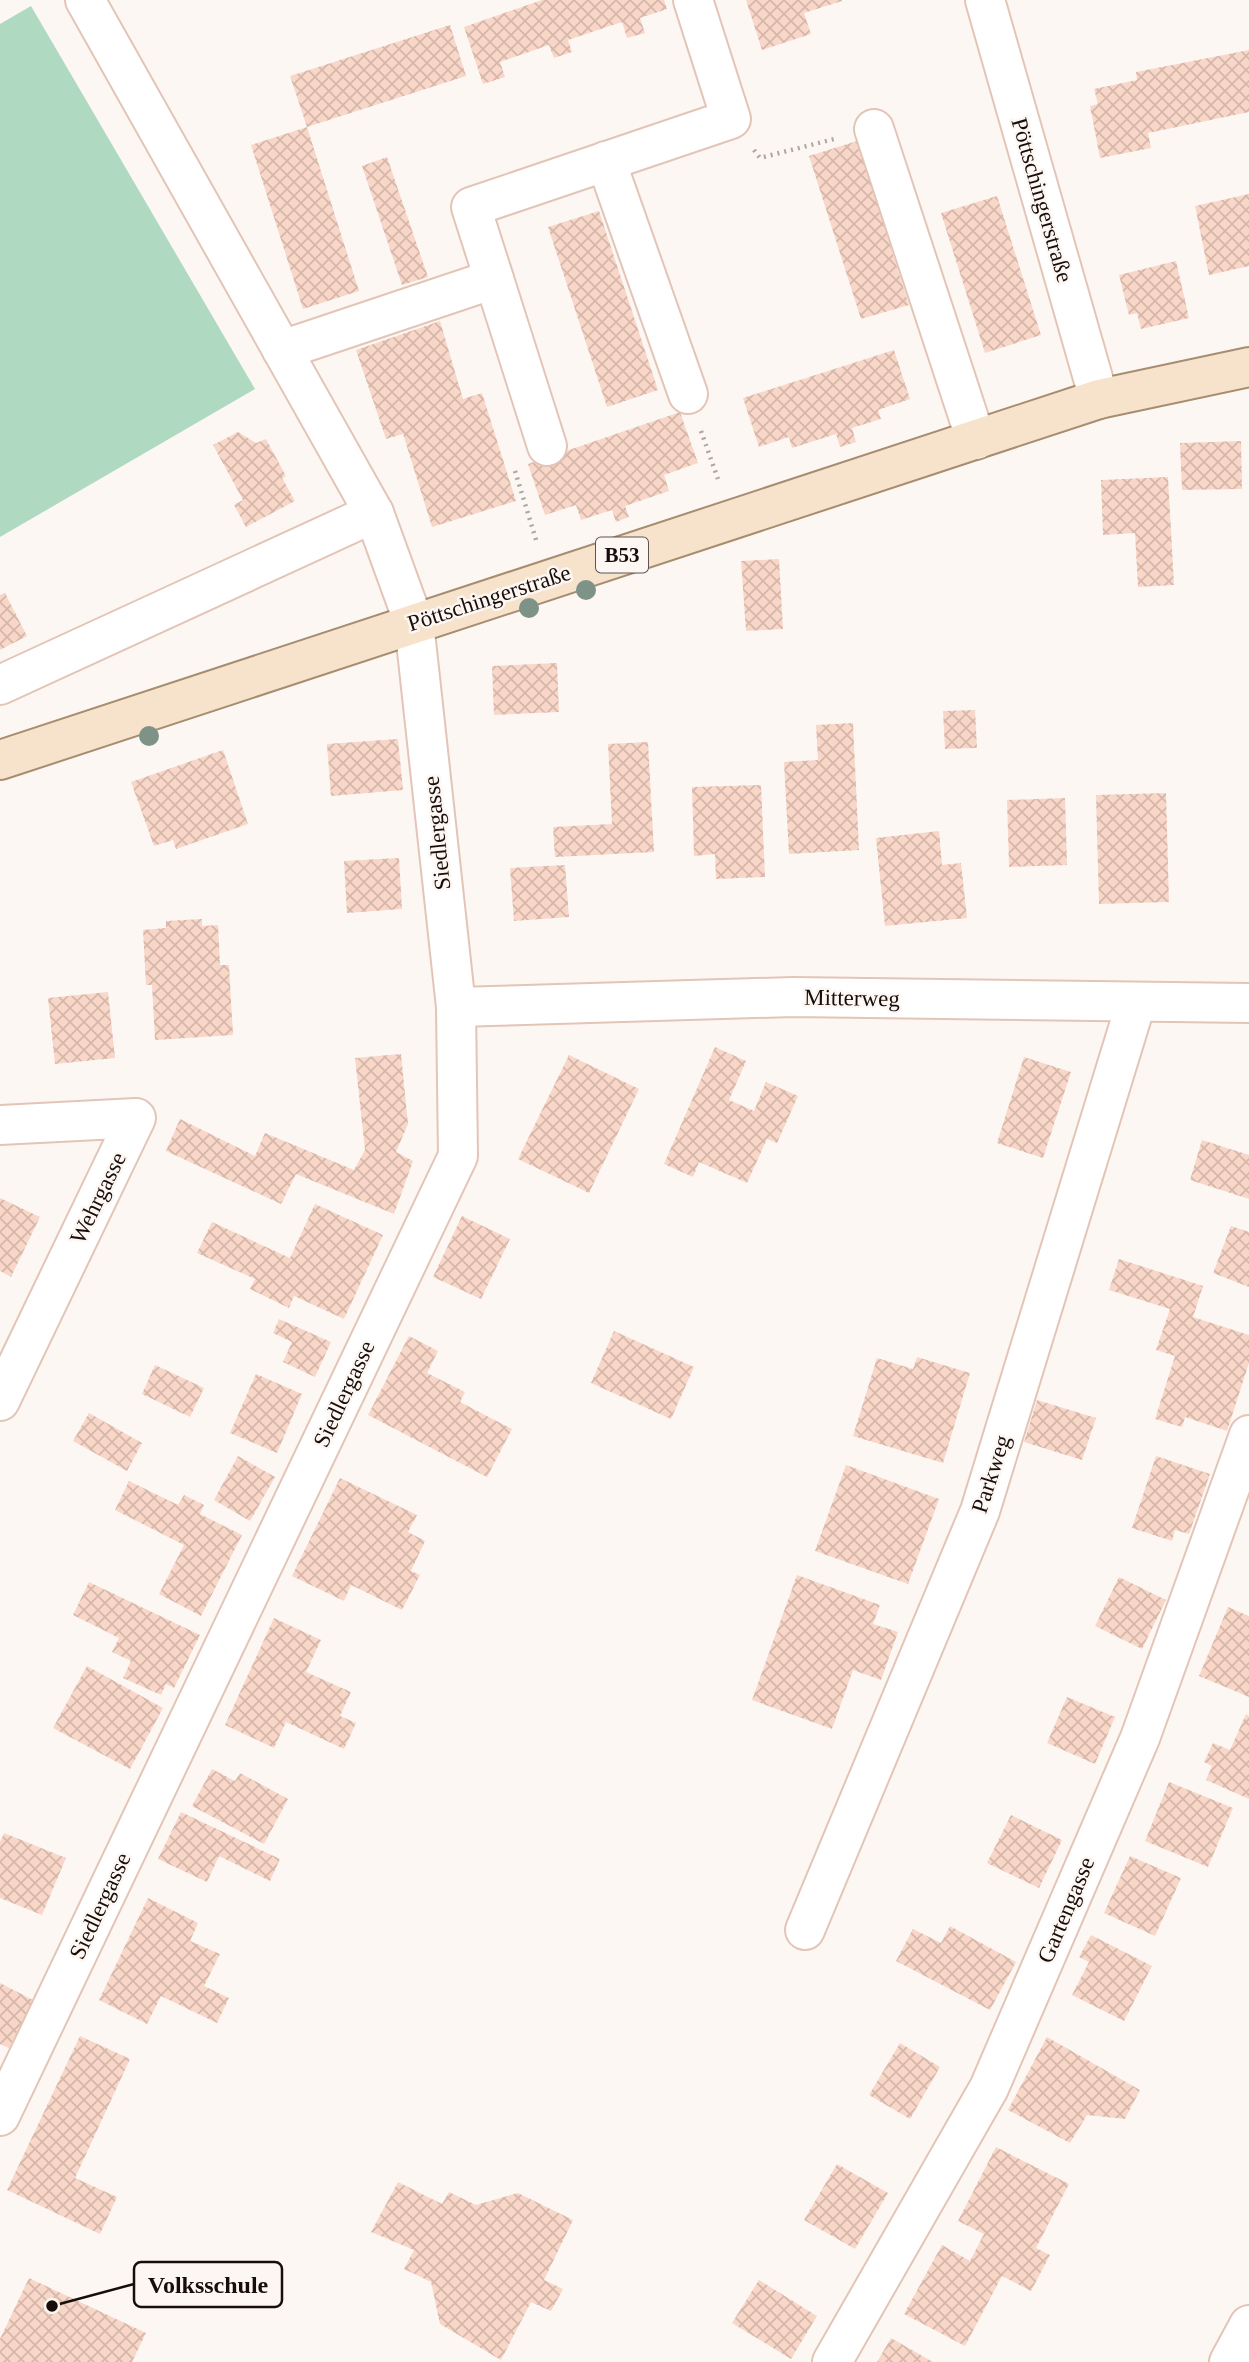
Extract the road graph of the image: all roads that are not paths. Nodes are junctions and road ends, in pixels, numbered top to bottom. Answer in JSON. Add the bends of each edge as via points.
{"nodes":[{"id":1,"x":85,"y":0,"type":"edge"},
{"id":2,"x":693,"y":0,"type":"edge"},
{"id":3,"x":985,"y":0,"type":"edge"},
{"id":4,"x":874,"y":129,"type":"road end"},
{"id":5,"x":606,"y":161,"type":"junction"},
{"id":6,"x":494,"y":279,"type":"junction"},
{"id":7,"x":282,"y":349,"type":"junction"},
{"id":8,"x":1249,"y":368,"type":"edge"},
{"id":9,"x":688,"y":394,"type":"road end"},
{"id":10,"x":1099,"y":400,"type":"junction"},
{"id":11,"x":976,"y":440,"type":"junction"},
{"id":12,"x":547,"y":446,"type":"road end"},
{"id":13,"x":374,"y":513,"type":"junction"},
{"id":14,"x":414,"y":623,"type":"junction"},
{"id":15,"x":0,"y":685,"type":"edge"},
{"id":16,"x":0,"y":760,"type":"edge"},
{"id":17,"x":1136,"y":1003,"type":"junction"},
{"id":18,"x":1249,"y":1003,"type":"edge"},
{"id":19,"x":456,"y":1007,"type":"junction"},
{"id":20,"x":0,"y":1125,"type":"edge"},
{"id":21,"x":0,"y":1401,"type":"edge"},
{"id":22,"x":1249,"y":1434,"type":"edge"},
{"id":23,"x":805,"y":1930,"type":"dead end"},
{"id":24,"x":0,"y":2116,"type":"edge"},
{"id":25,"x":1249,"y":2325,"type":"edge"},
{"id":26,"x":832,"y":2362,"type":"edge"},
{"id":27,"x":1229,"y":2362,"type":"edge"}],
"edges":[{"from":1,"to":7,"type":"street","name":"Siedlergasse"},
{"from":2,"to":5,"type":"street","via":[[731,119]]},
{"from":3,"to":10,"type":"street","name":"Pöttschingerstraße"},
{"from":4,"to":11,"type":"street"},
{"from":5,"to":6,"type":"street","via":[[471,207]]},
{"from":5,"to":9,"type":"street"},
{"from":6,"to":7,"type":"street"},
{"from":6,"to":12,"type":"street"},
{"from":7,"to":13,"type":"street","name":"Siedlergasse"},
{"from":8,"to":10,"type":"main road","name":"Pöttschingerstraße","number":"B53"},
{"from":10,"to":11,"type":"main road","name":"Pöttschingerstraße","number":"B53"},
{"from":11,"to":14,"type":"main road","name":"Pöttschingerstraße","number":"B53"},
{"from":13,"to":14,"type":"street","name":"Siedlergasse"},
{"from":13,"to":15,"type":"street"},
{"from":14,"to":16,"type":"main road","name":"Pöttschingerstraße","number":"B53"},
{"from":14,"to":19,"type":"street","name":"Siedlergasse"},
{"from":17,"to":18,"type":"street","name":"Mitterweg"},
{"from":17,"to":19,"type":"street","name":"Mitterweg","via":[[793,997]]},
{"from":17,"to":23,"type":"street","name":"Parkweg","via":[[980,1511]]},
{"from":19,"to":24,"type":"street","name":"Siedlergasse","via":[[458,1156]]},
{"from":20,"to":21,"type":"street","name":"Wehrgasse","via":[[136,1118]]},
{"from":22,"to":26,"type":"street","name":"Gartengasse","via":[[1140,1738],[989,2088]]},
{"from":25,"to":27,"type":"street"}]}
